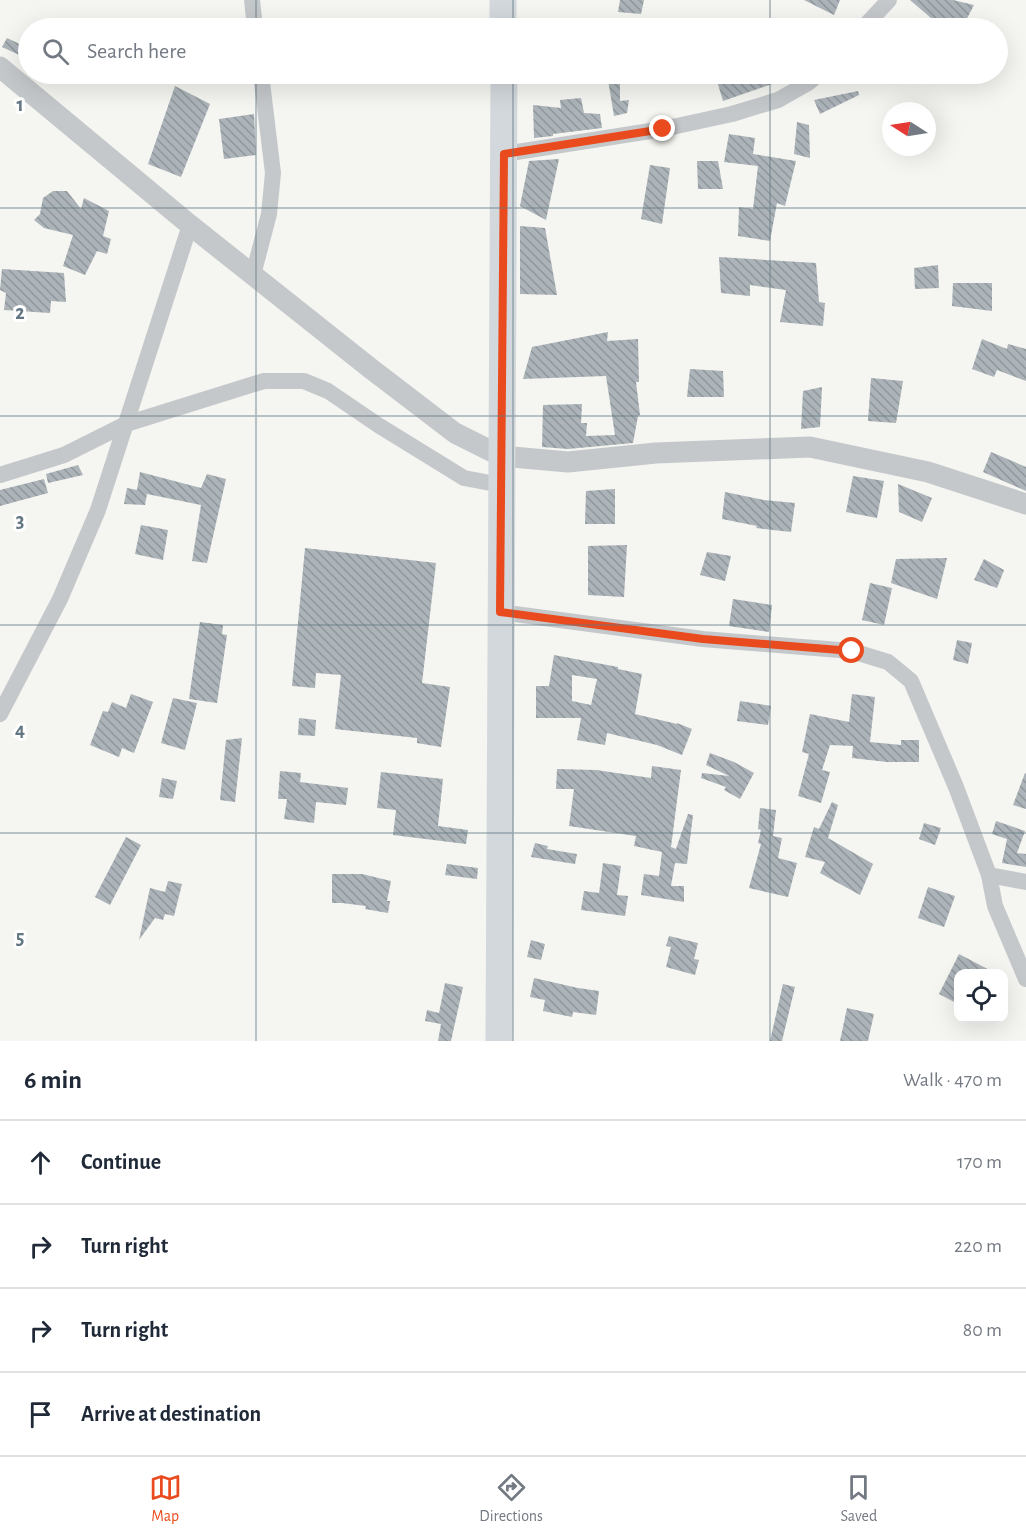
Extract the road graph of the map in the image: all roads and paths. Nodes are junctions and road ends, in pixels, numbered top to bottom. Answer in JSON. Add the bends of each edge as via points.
{"nodes":[{"id":1,"x":252,"y":0,"type":"edge"},
{"id":2,"x":503,"y":0,"type":"edge"},
{"id":3,"x":889,"y":0,"type":"edge"},
{"id":4,"x":254,"y":18,"type":"edge"},
{"id":5,"x":503,"y":18,"type":"edge"},
{"id":6,"x":872,"y":18,"type":"edge"},
{"id":7,"x":0,"y":67,"type":"edge"},
{"id":8,"x":18,"y":82,"type":"edge"},
{"id":9,"x":20,"y":84,"type":"edge"},
{"id":10,"x":262,"y":84,"type":"edge"},
{"id":11,"x":504,"y":84,"type":"edge"},
{"id":12,"x":806,"y":84,"type":"edge"},
{"id":13,"x":504,"y":154,"type":"junction"},
{"id":14,"x":190,"y":225,"type":"junction"},
{"id":15,"x":253,"y":275,"type":"junction"},
{"id":16,"x":126,"y":424,"type":"junction"},
{"id":17,"x":501,"y":456,"type":"junction"},
{"id":18,"x":0,"y":475,"type":"edge"},
{"id":19,"x":501,"y":485,"type":"junction"},
{"id":20,"x":1026,"y":504,"type":"edge"},
{"id":21,"x":500,"y":612,"type":"junction"},
{"id":22,"x":0,"y":714,"type":"edge"},
{"id":23,"x":989,"y":875,"type":"junction"},
{"id":24,"x":1026,"y":882,"type":"edge"},
{"id":25,"x":1026,"y":979,"type":"edge"},
{"id":26,"x":499,"y":1041,"type":"edge"}],
"edges":[{"from":1,"to":4,"type":"street"},
{"from":2,"to":5,"type":"main road"},
{"from":3,"to":6,"type":"street"},
{"from":7,"to":8,"type":"street"},
{"from":9,"to":14,"type":"street"},
{"from":10,"to":15,"type":"street","via":[[273,173],[269,214]]},
{"from":11,"to":13,"type":"main road"},
{"from":12,"to":13,"type":"street","via":[[778,100],[732,114]]},
{"from":13,"to":17,"type":"main road"},
{"from":14,"to":15,"type":"street"},
{"from":14,"to":16,"type":"street"},
{"from":15,"to":17,"type":"street","via":[[455,433]]},
{"from":16,"to":18,"type":"street","via":[[64,454]]},
{"from":16,"to":19,"type":"street","via":[[264,381],[304,381],[328,391],[464,477]]},
{"from":16,"to":22,"type":"street","via":[[98,510],[60,599]]},
{"from":17,"to":19,"type":"main road"},
{"from":17,"to":20,"type":"street","via":[[568,462],[656,453],[810,447],[928,472]]},
{"from":19,"to":21,"type":"main road"},
{"from":21,"to":23,"type":"street","via":[[703,639],[852,651],[888,662],[911,681]]},
{"from":21,"to":26,"type":"main road"},
{"from":23,"to":24,"type":"street"},
{"from":23,"to":25,"type":"street","via":[[995,906]]}]}
